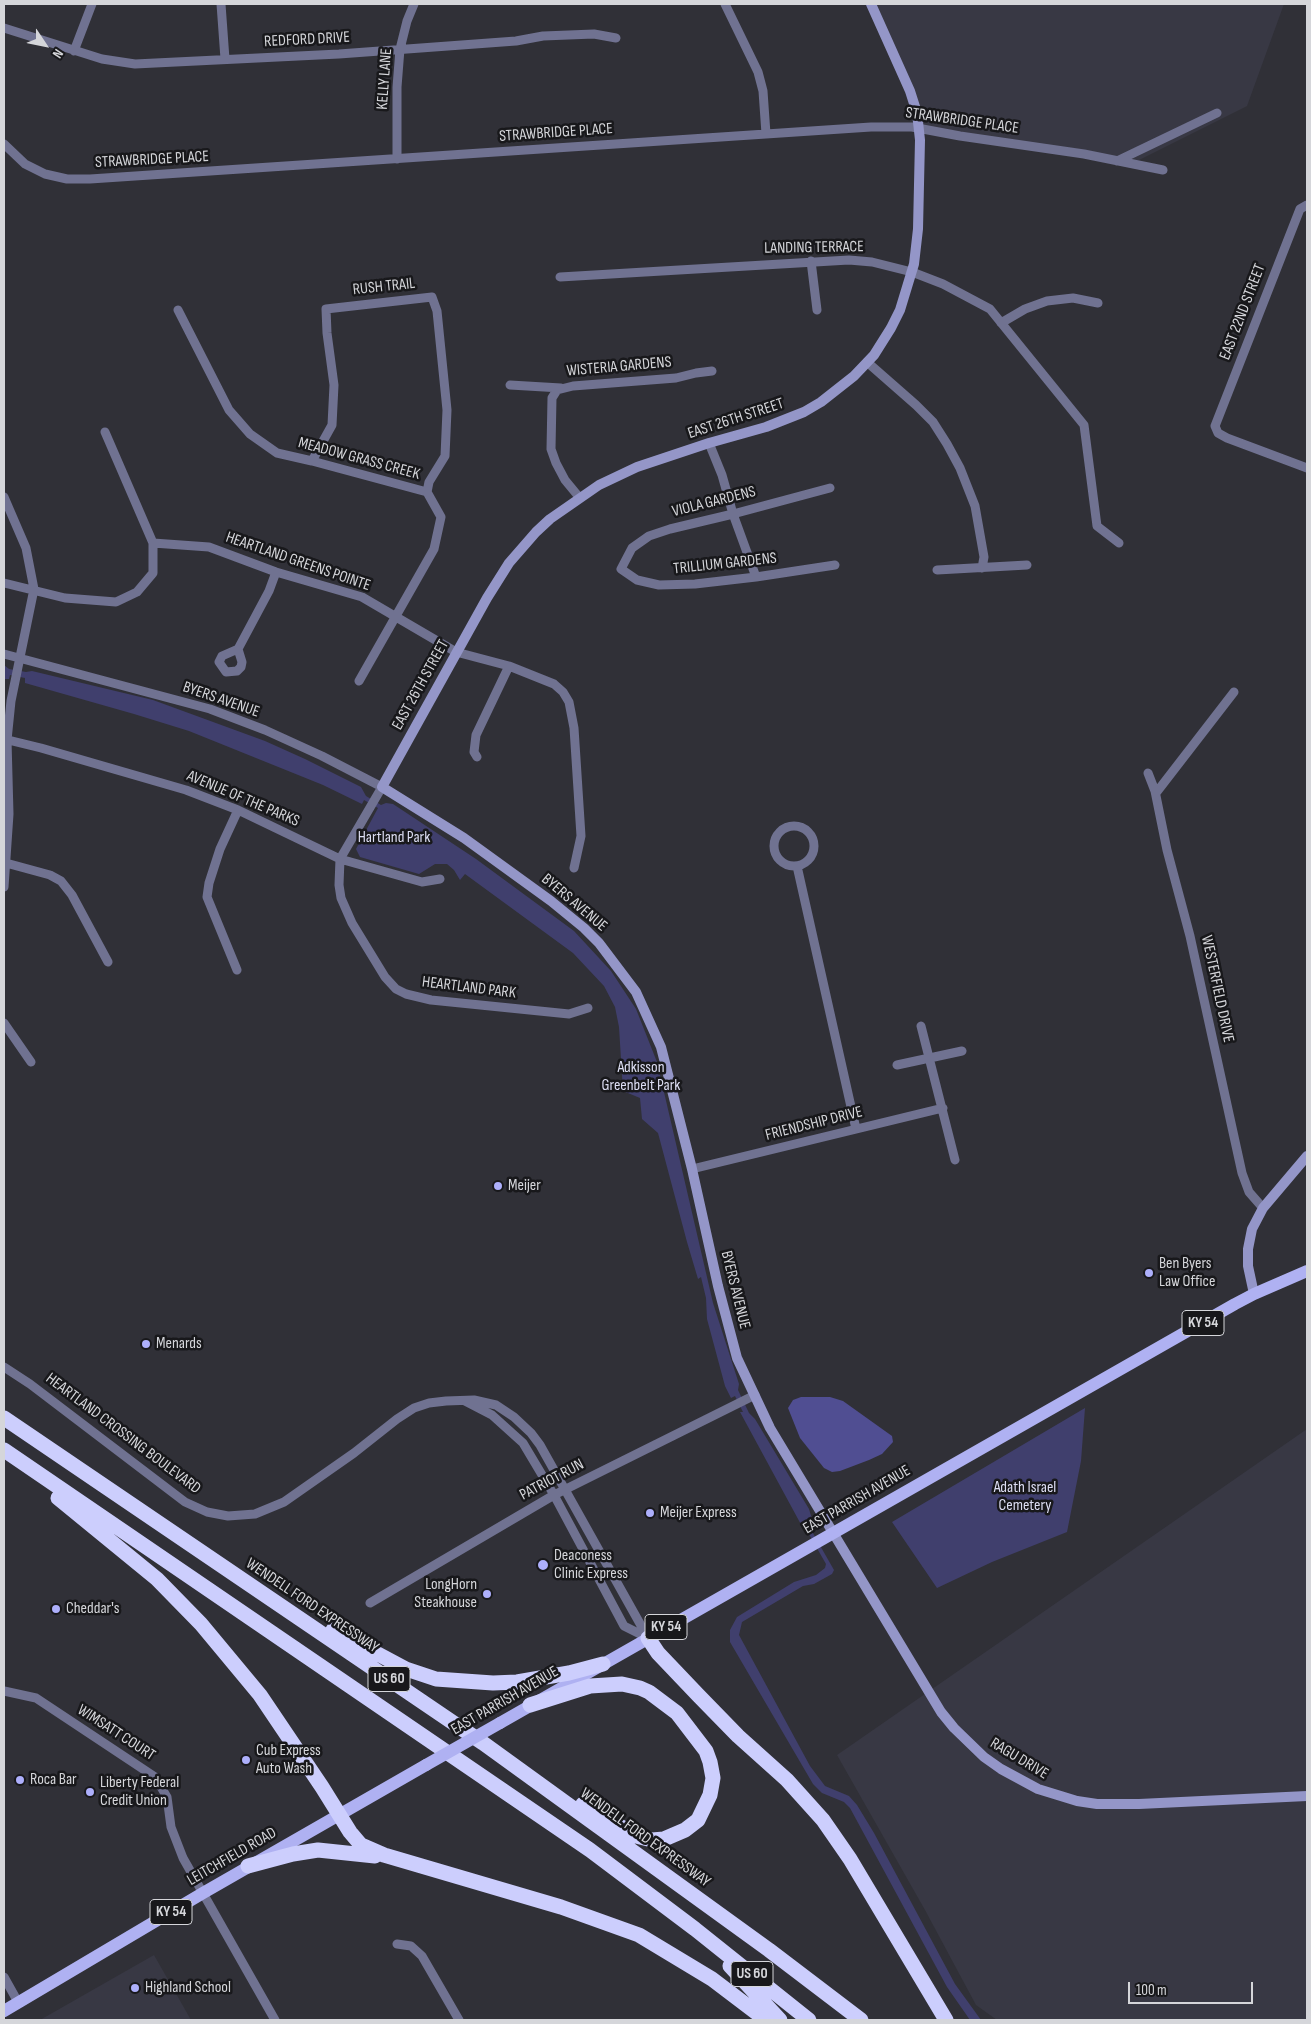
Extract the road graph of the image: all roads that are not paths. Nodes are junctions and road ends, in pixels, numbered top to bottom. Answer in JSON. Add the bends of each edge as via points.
{"nodes":[{"id":1,"x":92,"y":4,"type":"edge"},
{"id":2,"x":221,"y":4,"type":"edge"},
{"id":3,"x":414,"y":4,"type":"edge"},
{"id":4,"x":724,"y":4,"type":"edge"},
{"id":5,"x":871,"y":4,"type":"edge"},
{"id":6,"x":4,"y":28,"type":"edge"},
{"id":7,"x":616,"y":38,"type":"dead end"},
{"id":8,"x":400,"y":49,"type":"junction"},
{"id":9,"x":74,"y":52,"type":"junction"},
{"id":10,"x":225,"y":59,"type":"junction"},
{"id":11,"x":1217,"y":113,"type":"dead end"},
{"id":12,"x":919,"y":128,"type":"junction"},
{"id":13,"x":766,"y":134,"type":"junction"},
{"id":14,"x":4,"y":144,"type":"edge"},
{"id":15,"x":397,"y":159,"type":"junction"},
{"id":16,"x":1118,"y":161,"type":"junction"},
{"id":17,"x":1162,"y":170,"type":"dead end"},
{"id":18,"x":1307,"y":206,"type":"edge"},
{"id":19,"x":811,"y":261,"type":"junction"},
{"id":20,"x":912,"y":272,"type":"junction"},
{"id":21,"x":560,"y":277,"type":"dead end"},
{"id":22,"x":1098,"y":303,"type":"dead end"},
{"id":23,"x":178,"y":310,"type":"dead end"},
{"id":24,"x":817,"y":310,"type":"dead end"},
{"id":25,"x":1001,"y":323,"type":"junction"},
{"id":26,"x":867,"y":362,"type":"junction"},
{"id":27,"x":712,"y":371,"type":"dead end"},
{"id":28,"x":510,"y":384,"type":"dead end"},
{"id":29,"x":561,"y":388,"type":"junction"},
{"id":30,"x":105,"y":432,"type":"dead end"},
{"id":31,"x":708,"y":443,"type":"junction"},
{"id":32,"x":312,"y":461,"type":"junction"},
{"id":33,"x":1307,"y":468,"type":"edge"},
{"id":34,"x":830,"y":488,"type":"dead end"},
{"id":35,"x":427,"y":492,"type":"junction"},
{"id":36,"x":4,"y":497,"type":"edge"},
{"id":37,"x":579,"y":497,"type":"junction"},
{"id":38,"x":733,"y":514,"type":"junction"},
{"id":39,"x":153,"y":542,"type":"junction"},
{"id":40,"x":1119,"y":543,"type":"dead end"},
{"id":41,"x":835,"y":565,"type":"dead end"},
{"id":42,"x":1027,"y":566,"type":"dead end"},
{"id":43,"x":982,"y":568,"type":"junction"},
{"id":44,"x":621,"y":569,"type":"joint"},
{"id":45,"x":937,"y":570,"type":"dead end"},
{"id":46,"x":276,"y":572,"type":"junction"},
{"id":47,"x":756,"y":577,"type":"junction"},
{"id":48,"x":4,"y":584,"type":"edge"},
{"id":49,"x":34,"y":589,"type":"junction"},
{"id":50,"x":395,"y":617,"type":"junction"},
{"id":51,"x":238,"y":649,"type":"dead end"},
{"id":52,"x":456,"y":652,"type":"junction"},
{"id":53,"x":4,"y":654,"type":"edge"},
{"id":54,"x":20,"y":658,"type":"junction"},
{"id":55,"x":510,"y":666,"type":"junction"},
{"id":56,"x":359,"y":682,"type":"dead end"},
{"id":57,"x":1234,"y":692,"type":"dead end"},
{"id":58,"x":6,"y":740,"type":"edge"},
{"id":59,"x":477,"y":757,"type":"dead end"},
{"id":60,"x":1148,"y":773,"type":"dead end"},
{"id":61,"x":382,"y":787,"type":"junction"},
{"id":62,"x":1156,"y":793,"type":"junction"},
{"id":63,"x":238,"y":810,"type":"junction"},
{"id":64,"x":340,"y":859,"type":"junction"},
{"id":65,"x":6,"y":863,"type":"junction"},
{"id":66,"x":797,"y":866,"type":"junction"},
{"id":67,"x":574,"y":868,"type":"dead end"},
{"id":68,"x":440,"y":879,"type":"dead end"},
{"id":69,"x":4,"y":886,"type":"edge"},
{"id":70,"x":108,"y":962,"type":"dead end"},
{"id":71,"x":237,"y":970,"type":"dead end"},
{"id":72,"x":588,"y":1008,"type":"dead end"},
{"id":73,"x":4,"y":1023,"type":"edge"},
{"id":74,"x":921,"y":1026,"type":"dead end"},
{"id":75,"x":962,"y":1051,"type":"dead end"},
{"id":76,"x":930,"y":1058,"type":"junction"},
{"id":77,"x":31,"y":1062,"type":"dead end"},
{"id":78,"x":897,"y":1065,"type":"dead end"},
{"id":79,"x":942,"y":1108,"type":"junction"},
{"id":80,"x":856,"y":1129,"type":"junction"},
{"id":81,"x":1307,"y":1156,"type":"edge"},
{"id":82,"x":955,"y":1160,"type":"dead end"},
{"id":83,"x":692,"y":1169,"type":"junction"},
{"id":84,"x":1263,"y":1208,"type":"junction"},
{"id":85,"x":1307,"y":1271,"type":"edge"},
{"id":86,"x":1254,"y":1294,"type":"junction"},
{"id":87,"x":4,"y":1367,"type":"edge"},
{"id":88,"x":755,"y":1395,"type":"junction"},
{"id":89,"x":465,"y":1401,"type":"junction"},
{"id":90,"x":4,"y":1418,"type":"edge"},
{"id":91,"x":4,"y":1450,"type":"edge"},
{"id":92,"x":4,"y":1455,"type":"edge"},
{"id":93,"x":566,"y":1489,"type":"junction"},
{"id":94,"x":554,"y":1495,"type":"junction"},
{"id":95,"x":833,"y":1533,"type":"junction"},
{"id":96,"x":207,"y":1556,"type":"junction"},
{"id":97,"x":370,"y":1603,"type":"dead end"},
{"id":98,"x":648,"y":1638,"type":"junction"},
{"id":99,"x":603,"y":1664,"type":"junction"},
{"id":100,"x":4,"y":1691,"type":"edge"},
{"id":101,"x":530,"y":1705,"type":"junction"},
{"id":102,"x":483,"y":1743,"type":"junction"},
{"id":103,"x":426,"y":1765,"type":"joint"},
{"id":104,"x":1307,"y":1796,"type":"edge"},
{"id":105,"x":340,"y":1814,"type":"junction"},
{"id":106,"x":398,"y":1860,"type":"junction"},
{"id":107,"x":248,"y":1866,"type":"junction"},
{"id":108,"x":203,"y":1893,"type":"junction"},
{"id":109,"x":696,"y":1929,"type":"junction"},
{"id":110,"x":398,"y":1944,"type":"dead end"},
{"id":111,"x":4,"y":1977,"type":"edge"},
{"id":112,"x":18,"y":2002,"type":"junction"},
{"id":113,"x":4,"y":2011,"type":"edge"},
{"id":114,"x":275,"y":2020,"type":"edge"},
{"id":115,"x":459,"y":2020,"type":"edge"},
{"id":116,"x":766,"y":2020,"type":"edge"},
{"id":117,"x":780,"y":2020,"type":"edge"},
{"id":118,"x":810,"y":2020,"type":"edge"},
{"id":119,"x":861,"y":2020,"type":"edge"},
{"id":120,"x":946,"y":2020,"type":"edge"}],
"edges":[{"from":1,"to":9,"type":"street"},
{"from":2,"to":10,"type":"street"},
{"from":3,"to":8,"type":"street","name":"KELLY LANE"},
{"from":4,"to":13,"type":"street","via":[[758,72],[763,91]]},
{"from":5,"to":12,"type":"street","name":"EAST 26TH STREET","via":[[910,90]]},
{"from":6,"to":9,"type":"street","name":"REDFORD DRIVE"},
{"from":7,"to":8,"type":"street","name":"REDFORD DRIVE","via":[[594,34],[543,36],[516,41]]},
{"from":8,"to":10,"type":"street","name":"REDFORD DRIVE"},
{"from":8,"to":15,"type":"street","name":"KELLY LANE"},
{"from":9,"to":10,"type":"street","name":"REDFORD DRIVE","via":[[136,64]]},
{"from":11,"to":16,"type":"street"},
{"from":12,"to":13,"type":"street","name":"STRAWBRIDGE PLACE","via":[[872,126]]},
{"from":12,"to":16,"type":"street","name":"STRAWBRIDGE PLACE"},
{"from":12,"to":20,"type":"street","name":"EAST 26TH STREET","via":[[918,229]]},
{"from":13,"to":15,"type":"street","name":"STRAWBRIDGE PLACE"},
{"from":14,"to":15,"type":"street","name":"STRAWBRIDGE PLACE","via":[[25,164],[45,174],[67,179]]},
{"from":16,"to":17,"type":"street","name":"STRAWBRIDGE PLACE"},
{"from":18,"to":33,"type":"street","name":"EAST 22ND STREET","via":[[1300,210],[1215,424],[1218,434]]},
{"from":19,"to":20,"type":"street","name":"LANDING TERRACE","via":[[869,261]]},
{"from":19,"to":21,"type":"street","name":"LANDING TERRACE"},
{"from":19,"to":24,"type":"street"},
{"from":20,"to":25,"type":"street","name":"LANDING TERRACE","via":[[990,309]]},
{"from":20,"to":26,"type":"street","name":"EAST 26TH STREET","via":[[900,310]]},
{"from":22,"to":25,"type":"street","via":[[1073,298],[1047,301]]},
{"from":23,"to":32,"type":"street","name":"MEADOW GRASS CREEK","via":[[229,410],[250,434],[277,453]]},
{"from":25,"to":40,"type":"street","name":"LANDING TERRACE","via":[[1084,425],[1097,526]]},
{"from":26,"to":31,"type":"street","name":"EAST 26TH STREET","via":[[838,390],[804,412],[766,427]]},
{"from":26,"to":43,"type":"street","via":[[916,404],[947,444],[975,506],[984,557]]},
{"from":27,"to":29,"type":"street","name":"WISTERIA GARDENS","via":[[676,378]]},
{"from":28,"to":29,"type":"street"},
{"from":29,"to":37,"type":"street","name":"WISTERIA GARDENS","via":[[552,398],[551,449],[565,480]]},
{"from":30,"to":39,"type":"street"},
{"from":31,"to":37,"type":"street","name":"EAST 26TH STREET","via":[[638,467]]},
{"from":31,"to":38,"type":"street","via":[[722,475]]},
{"from":32,"to":35,"type":"street","name":"MEADOW GRASS CREEK"},
{"from":32,"to":35,"type":"street","name":"RUSH TRAIL","via":[[332,425],[334,385],[326,309],[432,297],[437,311],[447,410],[445,456],[429,482]]},
{"from":34,"to":38,"type":"street","name":"VIOLA GARDENS"},
{"from":35,"to":50,"type":"street","name":"MEADOW GRASS CREEK","via":[[441,517],[434,549]]},
{"from":36,"to":49,"type":"street","via":[[26,548]]},
{"from":37,"to":52,"type":"street","name":"EAST 26TH STREET","via":[[536,532],[509,563]]},
{"from":38,"to":44,"type":"street","name":"VIOLA GARDENS","via":[[649,536],[632,548]]},
{"from":38,"to":47,"type":"street"},
{"from":39,"to":46,"type":"street","name":"HEARTLAND GREENS POINTE","via":[[209,548]]},
{"from":39,"to":49,"type":"street","via":[[153,573],[137,592],[116,602],[65,598]]},
{"from":41,"to":47,"type":"street","name":"TRILLIUM GARDENS"},
{"from":42,"to":43,"type":"street"},
{"from":43,"to":45,"type":"street"},
{"from":44,"to":47,"type":"street","name":"TRILLIUM GARDENS","via":[[638,580],[659,585]]},
{"from":46,"to":50,"type":"street","name":"HEARTLAND GREENS POINTE","via":[[362,597]]},
{"from":46,"to":51,"type":"street"},
{"from":48,"to":49,"type":"street"},
{"from":49,"to":54,"type":"street"},
{"from":50,"to":52,"type":"street","name":"HEARTLAND GREENS POINTE"},
{"from":50,"to":56,"type":"street","name":"MEADOW GRASS CREEK"},
{"from":52,"to":55,"type":"street","name":"HEARTLAND GREENS POINTE"},
{"from":52,"to":61,"type":"street","name":"EAST 26TH STREET"},
{"from":53,"to":54,"type":"street","name":"BYERS AVENUE"},
{"from":54,"to":58,"type":"street"},
{"from":54,"to":61,"type":"street","name":"BYERS AVENUE","via":[[210,709],[265,730]]},
{"from":55,"to":59,"type":"street","via":[[476,735],[474,752]]},
{"from":55,"to":67,"type":"street","name":"HEARTLAND GREENS POINTE","via":[[554,684],[569,702],[574,728],[581,836]]},
{"from":57,"to":62,"type":"street"},
{"from":58,"to":63,"type":"street","name":"AVENUE OF THE PARKS","via":[[186,790]]},
{"from":58,"to":65,"type":"street","via":[[9,814]]},
{"from":60,"to":62,"type":"street","name":"WESTERFIELD DRIVE"},
{"from":61,"to":64,"type":"street","name":"HEARTLAND PARK"},
{"from":61,"to":83,"type":"street","name":"BYERS AVENUE","via":[[464,838],[552,901],[612,958],[636,992],[654,1028]]},
{"from":62,"to":84,"type":"street","name":"WESTERFIELD DRIVE","via":[[1242,1173],[1249,1192]]},
{"from":63,"to":64,"type":"street","name":"AVENUE OF THE PARKS"},
{"from":63,"to":71,"type":"street","via":[[220,849],[208,883],[207,897]]},
{"from":64,"to":68,"type":"street","name":"AVENUE OF THE PARKS","via":[[422,882]]},
{"from":64,"to":72,"type":"street","name":"HEARTLAND PARK","via":[[341,898],[352,923],[396,989],[442,1001],[569,1014]]},
{"from":65,"to":69,"type":"street"},
{"from":65,"to":70,"type":"street","via":[[61,881]]},
{"from":66,"to":66,"type":"street","via":[[779,860],[774,848],[777,835],[794,826],[806,830],[814,841],[809,860]]},
{"from":66,"to":80,"type":"street"},
{"from":73,"to":77,"type":"street"},
{"from":74,"to":76,"type":"street"},
{"from":75,"to":76,"type":"street"},
{"from":76,"to":78,"type":"street"},
{"from":76,"to":79,"type":"street"},
{"from":79,"to":80,"type":"street","name":"FRIENDSHIP DRIVE"},
{"from":79,"to":82,"type":"street"},
{"from":80,"to":83,"type":"street","name":"FRIENDSHIP DRIVE"},
{"from":81,"to":84,"type":"street"},
{"from":83,"to":88,"type":"street","name":"BYERS AVENUE","via":[[732,1340]]},
{"from":84,"to":86,"type":"street","via":[[1252,1229],[1248,1249]]},
{"from":85,"to":86,"type":"main road","name":"EAST PARRISH AVENUE","number":"KY 54"},
{"from":86,"to":95,"type":"main road","name":"EAST PARRISH AVENUE","number":"KY 54"},
{"from":87,"to":89,"type":"street","name":"HEARTLAND CROSSING BOULEVARD","via":[[185,1502],[207,1512],[228,1516],[255,1514],[284,1502],[414,1408],[429,1403]]},
{"from":88,"to":93,"type":"street","name":"PATRIOT RUN"},
{"from":88,"to":95,"type":"street","name":"BYERS AVENUE","via":[[770,1428]]},
{"from":89,"to":93,"type":"street","name":"HEARTLAND CROSSING BOULEVARD","via":[[496,1405],[514,1417],[540,1445]]},
{"from":89,"to":94,"type":"street","via":[[492,1415],[523,1443]]},
{"from":90,"to":96,"type":"highway","name":"WENDELL FORD EXPRESSWAY","number":"US 60"},
{"from":91,"to":109,"type":"highway","number":"US 60","via":[[590,1850]]},
{"from":92,"to":105,"type":"highway","via":[[129,1556],[202,1624],[260,1695]]},
{"from":93,"to":94,"type":"street","name":"PATRIOT RUN"},
{"from":93,"to":98,"type":"street","name":"HEARTLAND CROSSING BOULEVARD"},
{"from":94,"to":97,"type":"street","name":"PATRIOT RUN"},
{"from":94,"to":98,"type":"street","via":[[624,1626]]},
{"from":95,"to":98,"type":"main road","name":"EAST PARRISH AVENUE","number":"KY 54"},
{"from":95,"to":104,"type":"street","name":"RAGU DRIVE","via":[[941,1712],[968,1743],[1020,1780],[1057,1796],[1097,1804]]},
{"from":96,"to":99,"type":"highway","via":[[374,1653],[436,1679],[517,1682]]},
{"from":96,"to":102,"type":"highway","name":"WENDELL FORD EXPRESSWAY","number":"US 60"},
{"from":98,"to":99,"type":"main road","name":"EAST PARRISH AVENUE","number":"KY 54"},
{"from":98,"to":120,"type":"highway","via":[[698,1695],[787,1780],[823,1820],[850,1859]]},
{"from":99,"to":101,"type":"main road","name":"EAST PARRISH AVENUE","number":"KY 54"},
{"from":100,"to":108,"type":"street","name":"WIMSATT COURT","via":[[36,1698],[155,1777],[167,1797],[171,1827],[183,1858]]},
{"from":101,"to":102,"type":"highway","via":[[606,1684],[622,1684],[655,1695],[687,1725],[710,1762],[713,1778],[710,1795],[698,1820],[664,1839],[636,1836]]},
{"from":101,"to":103,"type":"main road","name":"EAST PARRISH AVENUE","number":"KY 54","bridge":true},
{"from":102,"to":119,"type":"highway","name":"WENDELL FORD EXPRESSWAY","number":"US 60"},
{"from":103,"to":105,"type":"main road","name":"LEITCHFIELD ROAD","number":"KY 54"},
{"from":105,"to":106,"type":"highway","via":[[361,1845]]},
{"from":105,"to":107,"type":"main road","name":"LEITCHFIELD ROAD","number":"KY 54"},
{"from":106,"to":107,"type":"highway","via":[[318,1850]]},
{"from":106,"to":116,"type":"highway","via":[[561,1907],[639,1935],[712,1979]]},
{"from":107,"to":108,"type":"main road","name":"LEITCHFIELD ROAD","number":"KY 54"},
{"from":108,"to":112,"type":"main road","name":"LEITCHFIELD ROAD","number":"KY 54"},
{"from":108,"to":114,"type":"street","name":"WIMSATT COURT"},
{"from":109,"to":117,"type":"highway"},
{"from":109,"to":118,"type":"highway","number":"US 60"},
{"from":110,"to":115,"type":"street","via":[[411,1946],[422,1956]]},
{"from":111,"to":112,"type":"street"},
{"from":112,"to":113,"type":"main road","name":"LEITCHFIELD ROAD","number":"KY 54"}]}
